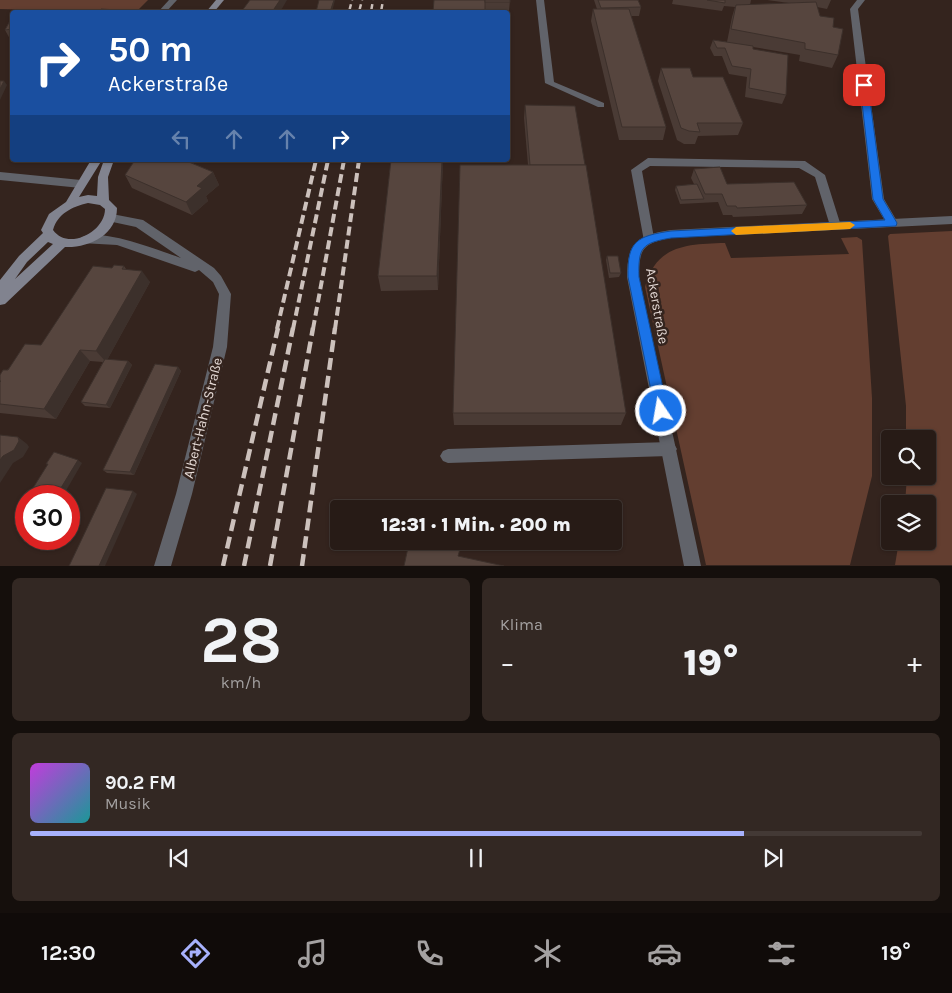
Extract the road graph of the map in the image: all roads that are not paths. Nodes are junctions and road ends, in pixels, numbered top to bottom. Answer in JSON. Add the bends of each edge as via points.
{"nodes":[{"id":1,"x":173,"y":0,"type":"edge"},
{"id":2,"x":220,"y":0,"type":"edge"},
{"id":3,"x":540,"y":0,"type":"edge"},
{"id":4,"x":861,"y":0,"type":"edge"},
{"id":5,"x":164,"y":10,"type":"edge"},
{"id":6,"x":212,"y":10,"type":"edge"},
{"id":7,"x":601,"y":105,"type":"dead end"},
{"id":8,"x":95,"y":162,"type":"edge"},
{"id":9,"x":108,"y":162,"type":"edge"},
{"id":10,"x":0,"y":176,"type":"edge"},
{"id":11,"x":82,"y":184,"type":"junction"},
{"id":12,"x":103,"y":201,"type":"junction"},
{"id":13,"x":70,"y":204,"type":"junction"},
{"id":14,"x":112,"y":218,"type":"junction"},
{"id":15,"x":952,"y":220,"type":"edge"},
{"id":16,"x":892,"y":223,"type":"junction"},
{"id":17,"x":834,"y":226,"type":"junction"},
{"id":18,"x":48,"y":235,"type":"junction"},
{"id":19,"x":648,"y":238,"type":"junction"},
{"id":20,"x":85,"y":240,"type":"junction"},
{"id":21,"x":62,"y":243,"type":"junction"},
{"id":22,"x":210,"y":271,"type":"junction"},
{"id":23,"x":0,"y":289,"type":"edge"},
{"id":24,"x":0,"y":300,"type":"edge"},
{"id":25,"x":669,"y":449,"type":"junction"},
{"id":26,"x":448,"y":456,"type":"dead end"},
{"id":27,"x":162,"y":566,"type":"edge"},
{"id":28,"x":693,"y":566,"type":"edge"}],
"edges":[{"from":1,"to":5,"type":"street"},
{"from":2,"to":6,"type":"main road"},
{"from":3,"to":7,"type":"street","via":[[550,83]]},
{"from":4,"to":16,"type":"street","via":[[854,9],[878,199]]},
{"from":8,"to":11,"type":"main road"},
{"from":9,"to":12,"type":"main road","via":[[103,177]]},
{"from":10,"to":11,"type":"street"},
{"from":11,"to":13,"type":"main road"},
{"from":12,"to":13,"type":"main road"},
{"from":12,"to":14,"type":"main road","via":[[111,208]]},
{"from":13,"to":18,"type":"main road","via":[[51,219]]},
{"from":14,"to":20,"type":"main road","via":[[102,230]]},
{"from":14,"to":22,"type":"street","name":"Albert-Hahn-Straße","via":[[138,223]]},
{"from":15,"to":16,"type":"street"},
{"from":16,"to":17,"type":"street"},
{"from":17,"to":19,"type":"street","via":[[671,234]]},
{"from":17,"to":19,"type":"street","via":[[820,175],[801,164],[648,162],[636,170]]},
{"from":18,"to":21,"type":"main road"},
{"from":18,"to":23,"type":"main road","via":[[23,259]]},
{"from":19,"to":25,"type":"street","name":"Ackerstraße","via":[[637,247],[633,258],[633,277]]},
{"from":20,"to":21,"type":"main road"},
{"from":20,"to":22,"type":"street","via":[[117,241]]},
{"from":21,"to":24,"type":"main road"},
{"from":22,"to":27,"type":"street","name":"Albert-Hahn-Straße","via":[[225,294],[220,347],[184,494]]},
{"from":25,"to":26,"type":"street"},
{"from":25,"to":28,"type":"street","name":"Ackerstraße"}]}
